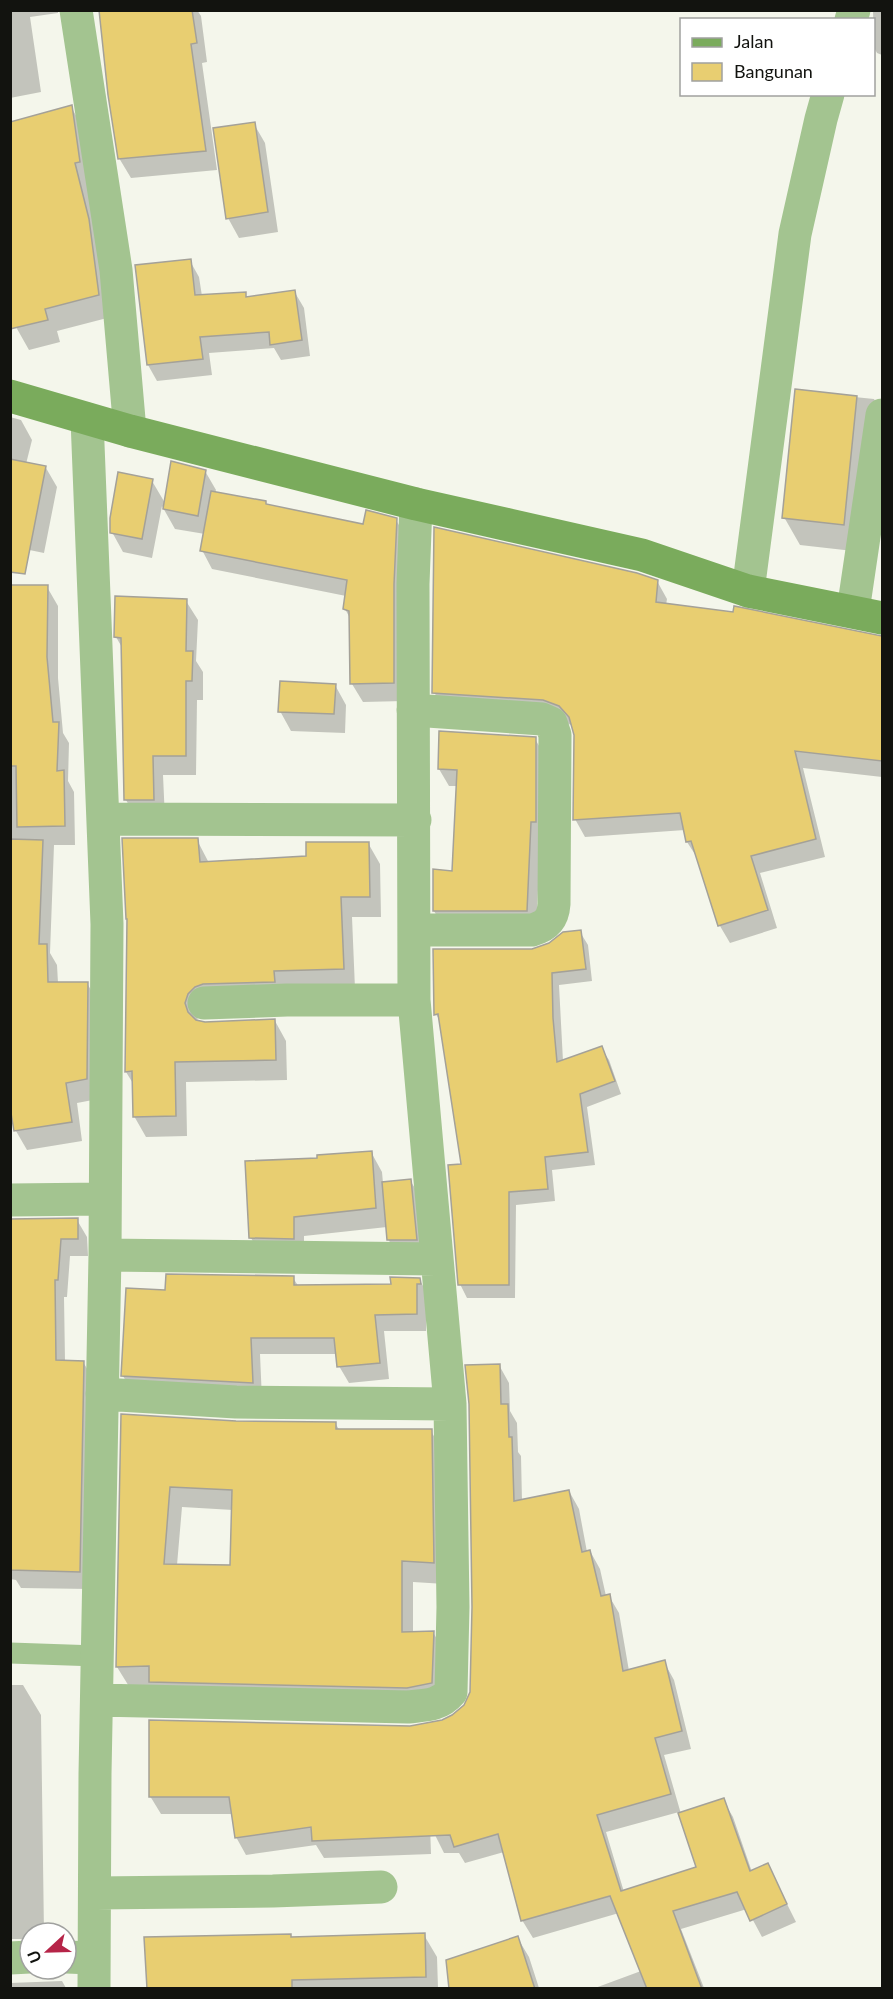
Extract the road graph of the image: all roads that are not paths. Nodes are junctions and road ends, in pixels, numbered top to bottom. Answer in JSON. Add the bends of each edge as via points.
{"nodes":[{"id":1,"x":76,"y":10,"type":"edge"},
{"id":2,"x":827,"y":96,"type":"edge"},
{"id":3,"x":10,"y":396,"type":"edge"},
{"id":4,"x":882,"y":415,"type":"edge"},
{"id":5,"x":87,"y":419,"type":"junction"},
{"id":6,"x":130,"y":431,"type":"junction"},
{"id":7,"x":416,"y":504,"type":"junction"},
{"id":8,"x":748,"y":591,"type":"junction"},
{"id":9,"x":868,"y":615,"type":"edge"},
{"id":10,"x":413,"y":710,"type":"junction"},
{"id":11,"x":103,"y":819,"type":"junction"},
{"id":12,"x":415,"y":820,"type":"junction"},
{"id":13,"x":414,"y":930,"type":"junction"},
{"id":14,"x":414,"y":1000,"type":"junction"},
{"id":15,"x":204,"y":1003,"type":"dead end"},
{"id":16,"x":104,"y":1199,"type":"junction"},
{"id":17,"x":10,"y":1200,"type":"edge"},
{"id":18,"x":105,"y":1255,"type":"junction"},
{"id":19,"x":436,"y":1259,"type":"junction"},
{"id":20,"x":102,"y":1394,"type":"junction"},
{"id":21,"x":450,"y":1404,"type":"junction"},
{"id":22,"x":10,"y":1653,"type":"edge"},
{"id":23,"x":97,"y":1656,"type":"junction"},
{"id":24,"x":97,"y":1700,"type":"junction"},
{"id":25,"x":381,"y":1887,"type":"dead end"},
{"id":26,"x":96,"y":1893,"type":"junction"},
{"id":27,"x":84,"y":1968,"type":"edge"}],
"edges":[{"from":1,"to":6,"type":"street","via":[[116,270]]},
{"from":2,"to":8,"type":"street","via":[[795,234]]},
{"from":3,"to":5,"type":"main road"},
{"from":4,"to":9,"type":"street"},
{"from":5,"to":6,"type":"main road"},
{"from":5,"to":11,"type":"street"},
{"from":6,"to":7,"type":"main road"},
{"from":7,"to":8,"type":"main road","via":[[642,555]]},
{"from":7,"to":10,"type":"street"},
{"from":8,"to":9,"type":"main road"},
{"from":10,"to":12,"type":"street"},
{"from":10,"to":13,"type":"street","via":[[542,719],[551,723],[555,735],[554,904],[550,920],[542,928],[532,930]]},
{"from":11,"to":12,"type":"street"},
{"from":11,"to":16,"type":"street","via":[[107,924]]},
{"from":12,"to":13,"type":"street"},
{"from":13,"to":14,"type":"street"},
{"from":14,"to":15,"type":"street"},
{"from":14,"to":19,"type":"street"},
{"from":16,"to":17,"type":"street"},
{"from":16,"to":18,"type":"street"},
{"from":18,"to":19,"type":"street"},
{"from":18,"to":20,"type":"street"},
{"from":19,"to":21,"type":"street"},
{"from":20,"to":21,"type":"street","via":[[236,1402]]},
{"from":20,"to":23,"type":"street"},
{"from":21,"to":24,"type":"street","via":[[453,1617],[451,1692],[444,1700],[408,1707]]},
{"from":22,"to":23,"type":"lane"},
{"from":23,"to":24,"type":"street"},
{"from":24,"to":26,"type":"street"},
{"from":25,"to":26,"type":"street"},
{"from":26,"to":27,"type":"street"}]}
